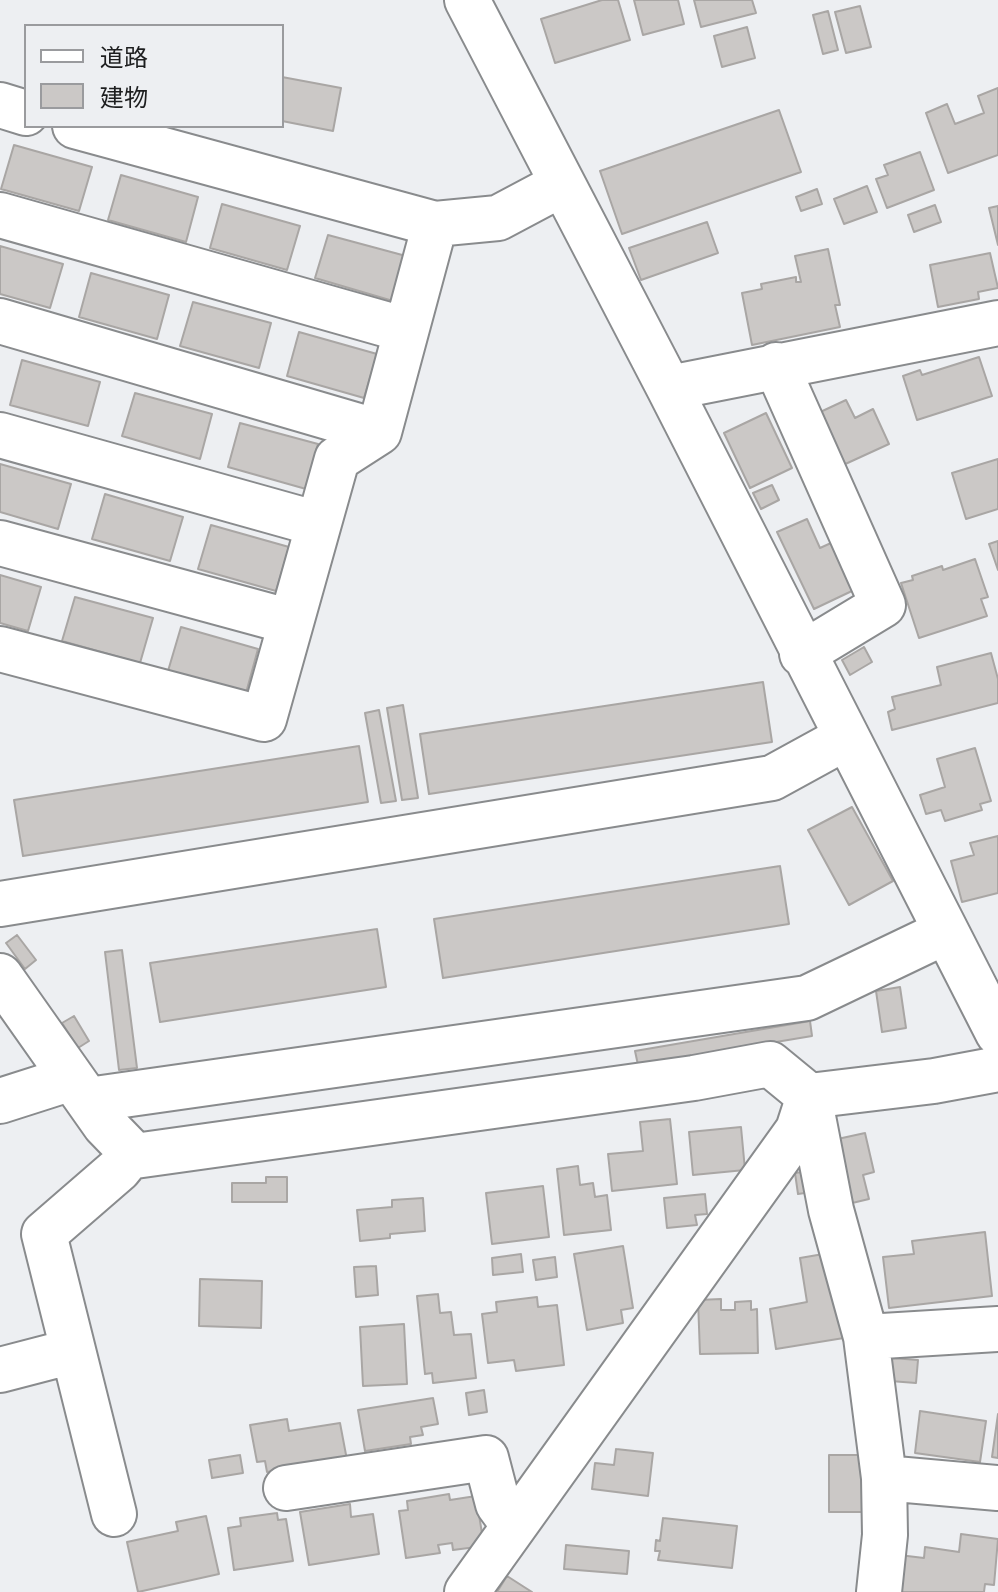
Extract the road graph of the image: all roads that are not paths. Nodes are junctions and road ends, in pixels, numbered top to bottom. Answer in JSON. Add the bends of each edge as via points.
{"nodes":[{"id":1,"x":467,"y":0,"type":"edge"},
{"id":2,"x":0,"y":105,"type":"edge"},
{"id":3,"x":24,"y":112,"type":"edge"},
{"id":4,"x":82,"y":128,"type":"edge"},
{"id":5,"x":562,"y":184,"type":"junction"},
{"id":6,"x":0,"y":215,"type":"edge"},
{"id":7,"x":435,"y":224,"type":"junction"},
{"id":8,"x":0,"y":321,"type":"edge"},
{"id":9,"x":998,"y":323,"type":"edge"},
{"id":10,"x":406,"y":330,"type":"junction"},
{"id":11,"x":776,"y":365,"type":"junction"},
{"id":12,"x":669,"y":388,"type":"junction"},
{"id":13,"x":379,"y":432,"type":"junction"},
{"id":14,"x":0,"y":435,"type":"edge"},
{"id":15,"x":318,"y":524,"type":"junction"},
{"id":16,"x":0,"y":543,"type":"edge"},
{"id":17,"x":291,"y":622,"type":"junction"},
{"id":18,"x":0,"y":649,"type":"edge"},
{"id":19,"x":802,"y":654,"type":"junction"},
{"id":20,"x":845,"y":738,"type":"junction"},
{"id":21,"x":0,"y":904,"type":"edge"},
{"id":22,"x":945,"y":932,"type":"junction"},
{"id":23,"x":0,"y":976,"type":"edge"},
{"id":24,"x":998,"y":1033,"type":"edge"},
{"id":25,"x":998,"y":1069,"type":"edge"},
{"id":26,"x":80,"y":1089,"type":"junction"},
{"id":27,"x":809,"y":1096,"type":"junction"},
{"id":28,"x":0,"y":1101,"type":"edge"},
{"id":29,"x":132,"y":1153,"type":"junction"},
{"id":30,"x":998,"y":1329,"type":"edge"},
{"id":31,"x":866,"y":1337,"type":"junction"},
{"id":32,"x":73,"y":1351,"type":"junction"},
{"id":33,"x":0,"y":1370,"type":"edge"},
{"id":34,"x":884,"y":1478,"type":"junction"},
{"id":35,"x":286,"y":1488,"type":"dead end"},
{"id":36,"x":998,"y":1488,"type":"edge"},
{"id":37,"x":114,"y":1514,"type":"dead end"},
{"id":38,"x":514,"y":1526,"type":"junction"},
{"id":39,"x":467,"y":1592,"type":"edge"},
{"id":40,"x":879,"y":1592,"type":"edge"}],
"edges":[{"from":1,"to":5,"type":"street"},
{"from":2,"to":3,"type":"street"},
{"from":4,"to":7,"type":"street"},
{"from":5,"to":7,"type":"street","via":[[498,218]]},
{"from":5,"to":12,"type":"street"},
{"from":6,"to":10,"type":"street"},
{"from":7,"to":10,"type":"street"},
{"from":8,"to":13,"type":"street"},
{"from":9,"to":11,"type":"street"},
{"from":10,"to":13,"type":"street"},
{"from":11,"to":12,"type":"street"},
{"from":11,"to":19,"type":"street","via":[[883,605]]},
{"from":12,"to":19,"type":"street"},
{"from":13,"to":15,"type":"street","via":[[337,459]]},
{"from":14,"to":15,"type":"street"},
{"from":15,"to":17,"type":"street"},
{"from":16,"to":17,"type":"street"},
{"from":17,"to":18,"type":"street","via":[[264,719]]},
{"from":19,"to":20,"type":"street"},
{"from":20,"to":21,"type":"street","via":[[772,778]]},
{"from":20,"to":22,"type":"street"},
{"from":22,"to":24,"type":"street"},
{"from":22,"to":26,"type":"street","via":[[807,998]]},
{"from":23,"to":26,"type":"street"},
{"from":25,"to":27,"type":"street"},
{"from":26,"to":28,"type":"street"},
{"from":26,"to":29,"type":"street"},
{"from":27,"to":29,"type":"street","via":[[770,1064],[271,1139]]},
{"from":27,"to":31,"type":"street","via":[[831,1210]]},
{"from":27,"to":38,"type":"street","via":[[798,1130]]},
{"from":29,"to":32,"type":"street","via":[[44,1234]]},
{"from":30,"to":31,"type":"street"},
{"from":31,"to":34,"type":"street"},
{"from":32,"to":33,"type":"street"},
{"from":32,"to":37,"type":"street"},
{"from":34,"to":36,"type":"street"},
{"from":34,"to":40,"type":"street"},
{"from":35,"to":38,"type":"street","via":[[486,1458],[498,1504]]},
{"from":38,"to":39,"type":"street"}]}
